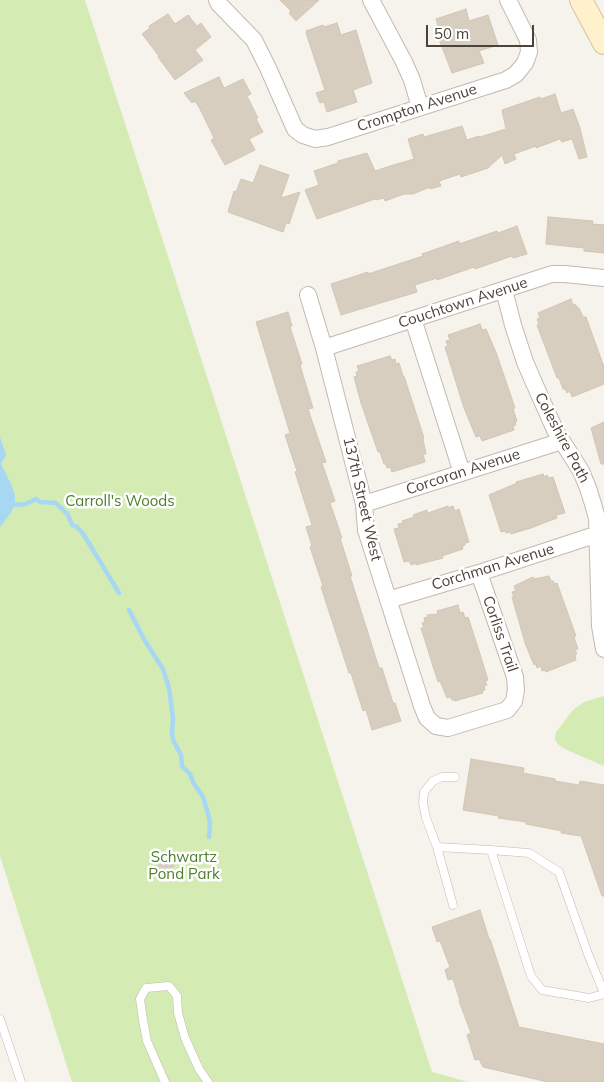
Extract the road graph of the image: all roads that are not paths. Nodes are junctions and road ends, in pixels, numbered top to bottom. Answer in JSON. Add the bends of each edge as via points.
{"nodes":[{"id":1,"x":217,"y":0,"type":"edge"},
{"id":2,"x":371,"y":0,"type":"edge"},
{"id":3,"x":508,"y":0,"type":"edge"},
{"id":4,"x":581,"y":0,"type":"edge"},
{"id":5,"x":604,"y":43,"type":"edge"},
{"id":6,"x":420,"y":107,"type":"junction"},
{"id":7,"x":604,"y":278,"type":"edge"},
{"id":8,"x":504,"y":290,"type":"junction"},
{"id":9,"x":308,"y":295,"type":"dead end"},
{"id":10,"x":413,"y":319,"type":"junction"},
{"id":11,"x":324,"y":348,"type":"junction"},
{"id":12,"x":562,"y":441,"type":"junction"},
{"id":13,"x":462,"y":473,"type":"junction"},
{"id":14,"x":364,"y":504,"type":"junction"},
{"id":15,"x":598,"y":534,"type":"junction"},
{"id":16,"x":479,"y":573,"type":"junction"},
{"id":17,"x":388,"y":600,"type":"junction"},
{"id":18,"x":604,"y":649,"type":"edge"},
{"id":19,"x":436,"y":726,"type":"joint"},
{"id":20,"x":455,"y":777,"type":"dead end"},
{"id":21,"x":437,"y":846,"type":"junction"},
{"id":22,"x":491,"y":850,"type":"junction"},
{"id":23,"x":453,"y":905,"type":"dead end"},
{"id":24,"x":604,"y":993,"type":"edge"},
{"id":25,"x":0,"y":1019,"type":"edge"},
{"id":26,"x":21,"y":1082,"type":"edge"},
{"id":27,"x":165,"y":1082,"type":"edge"},
{"id":28,"x":208,"y":1082,"type":"edge"}],
"edges":[{"from":1,"to":6,"type":"street","name":"Crompton Avenue","via":[[254,40],[294,129],[304,135],[315,139],[328,137]]},
{"from":2,"to":6,"type":"street","via":[[404,62]]},
{"from":3,"to":6,"type":"street","name":"Crompton Avenue","via":[[528,40],[529,52],[516,74]]},
{"from":4,"to":5,"type":"street"},
{"from":7,"to":8,"type":"street","name":"Couchtown Avenue","via":[[552,274]]},
{"from":8,"to":10,"type":"street","name":"Couchtown Avenue"},
{"from":8,"to":12,"type":"street","name":"Coleshire Path","via":[[525,362]]},
{"from":9,"to":11,"type":"street","name":"137th Street West"},
{"from":10,"to":11,"type":"street","name":"Couchtown Avenue"},
{"from":10,"to":13,"type":"street"},
{"from":11,"to":14,"type":"street","name":"137th Street West"},
{"from":12,"to":13,"type":"street","name":"Corcoran Avenue"},
{"from":12,"to":15,"type":"street","name":"Coleshire Path","via":[[588,488]]},
{"from":13,"to":14,"type":"street","name":"Corcoran Avenue"},
{"from":14,"to":17,"type":"street","name":"137th Street West","via":[[366,530]]},
{"from":15,"to":16,"type":"street","name":"Corchman Avenue"},
{"from":15,"to":18,"type":"street","name":"Coleshire Path","via":[[600,626]]},
{"from":16,"to":17,"type":"street","name":"Corchman Avenue"},
{"from":16,"to":19,"type":"street","name":"Corliss Trail","via":[[515,677],[514,701],[507,710],[498,713],[448,728]]},
{"from":17,"to":19,"type":"street","name":"137th Street West","via":[[422,706],[427,718]]},
{"from":20,"to":21,"type":"lane","via":[[433,781],[424,792],[422,803]]},
{"from":21,"to":22,"type":"lane"},
{"from":21,"to":23,"type":"lane"},
{"from":22,"to":24,"type":"lane","via":[[529,853],[559,872]]},
{"from":22,"to":24,"type":"lane","via":[[531,976],[542,990],[589,998]]},
{"from":25,"to":26,"type":"lane"},
{"from":27,"to":28,"type":"lane","via":[[148,1041],[140,999],[146,988],[169,986],[177,996],[185,1038]]}]}
